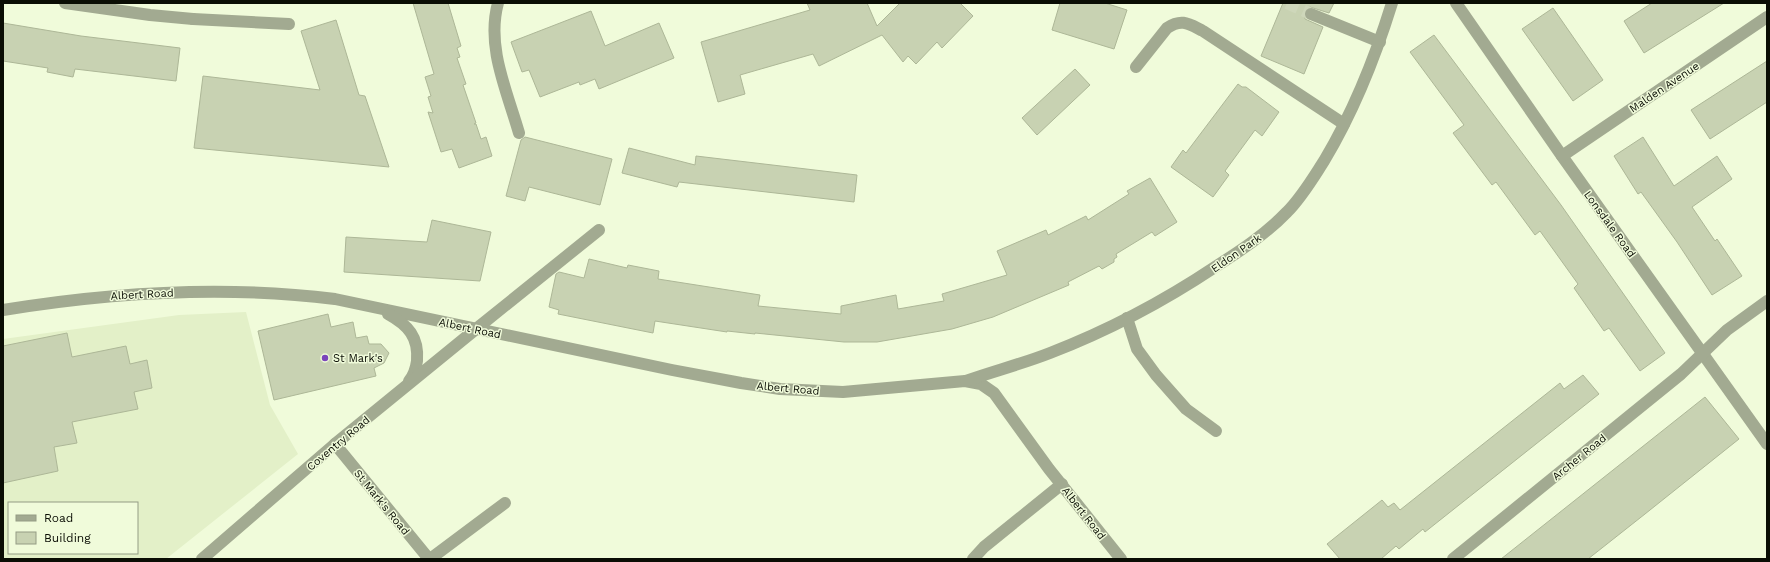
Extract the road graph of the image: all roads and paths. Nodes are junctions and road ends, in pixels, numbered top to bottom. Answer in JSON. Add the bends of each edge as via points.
{"nodes":[{"id":1,"x":65,"y":3,"type":"edge"},
{"id":2,"x":498,"y":3,"type":"edge"},
{"id":3,"x":1392,"y":3,"type":"edge"},
{"id":4,"x":1456,"y":3,"type":"edge"},
{"id":5,"x":1311,"y":14,"type":"tunnel mouth"},
{"id":6,"x":1767,"y":17,"type":"edge"},
{"id":7,"x":289,"y":24,"type":"dead end"},
{"id":8,"x":1380,"y":42,"type":"junction"},
{"id":9,"x":1136,"y":66,"type":"dead end"},
{"id":10,"x":1344,"y":124,"type":"junction"},
{"id":11,"x":519,"y":133,"type":"dead end"},
{"id":12,"x":1562,"y":156,"type":"junction"},
{"id":13,"x":599,"y":230,"type":"dead end"},
{"id":14,"x":1767,"y":301,"type":"edge"},
{"id":15,"x":376,"y":308,"type":"junction"},
{"id":16,"x":3,"y":310,"type":"edge"},
{"id":17,"x":1127,"y":318,"type":"junction"},
{"id":18,"x":476,"y":329,"type":"junction"},
{"id":19,"x":1703,"y":353,"type":"junction"},
{"id":20,"x":965,"y":381,"type":"junction"},
{"id":21,"x":400,"y":391,"type":"junction"},
{"id":22,"x":1216,"y":431,"type":"dead end"},
{"id":23,"x":335,"y":444,"type":"junction"},
{"id":24,"x":1767,"y":444,"type":"edge"},
{"id":25,"x":1062,"y":484,"type":"junction"},
{"id":26,"x":505,"y":503,"type":"dead end"},
{"id":27,"x":206,"y":558,"type":"edge"},
{"id":28,"x":430,"y":559,"type":"edge"},
{"id":29,"x":973,"y":559,"type":"edge"},
{"id":30,"x":1121,"y":559,"type":"edge"},
{"id":31,"x":1453,"y":559,"type":"edge"}],
"edges":[{"from":1,"to":7,"type":"street","via":[[150,15]]},
{"from":2,"to":11,"type":"street","via":[[494,33],[496,53]]},
{"from":3,"to":8,"type":"street","name":"Eldon Park"},
{"from":4,"to":12,"type":"street","name":"Lonsdale Road"},
{"from":5,"to":8,"type":"street"},
{"from":6,"to":12,"type":"street","name":"Malden Avenue"},
{"from":8,"to":10,"type":"street","name":"Eldon Park","via":[[1361,91]]},
{"from":9,"to":10,"type":"street","via":[[1167,28],[1182,22],[1203,31]]},
{"from":10,"to":17,"type":"street","name":"Eldon Park","via":[[1307,187],[1272,226],[1199,278]]},
{"from":12,"to":19,"type":"street","name":"Lonsdale Road"},
{"from":13,"to":18,"type":"street","name":"Coventry Road"},
{"from":14,"to":19,"type":"street","name":"Archer Road","via":[[1727,330]]},
{"from":15,"to":16,"type":"street","name":"Albert Road","via":[[335,299],[281,294],[168,292],[111,295]]},
{"from":15,"to":18,"type":"street","name":"Albert Road"},
{"from":15,"to":21,"type":"street","name":"Albert Road","via":[[398,320],[415,338],[417,358],[414,372]]},
{"from":17,"to":20,"type":"street","name":"Eldon Park","via":[[1050,353]]},
{"from":17,"to":22,"type":"street","via":[[1137,349],[1156,375],[1186,409]]},
{"from":18,"to":20,"type":"street","name":"Albert Road","via":[[780,389],[844,392]]},
{"from":18,"to":21,"type":"street","name":"Coventry Road"},
{"from":19,"to":24,"type":"street","name":"Lonsdale Road"},
{"from":19,"to":31,"type":"street","name":"Archer Road","via":[[1681,374]]},
{"from":20,"to":25,"type":"street","name":"Albert Road","via":[[981,384],[994,392]]},
{"from":21,"to":23,"type":"street","name":"Coventry Road"},
{"from":23,"to":27,"type":"street","name":"Coventry Road"},
{"from":23,"to":28,"type":"street","name":"St Mark's Road"},
{"from":25,"to":29,"type":"street","via":[[984,547]]},
{"from":25,"to":30,"type":"street","name":"Albert Road"},
{"from":26,"to":28,"type":"street","name":"St Mark's Road"}]}
